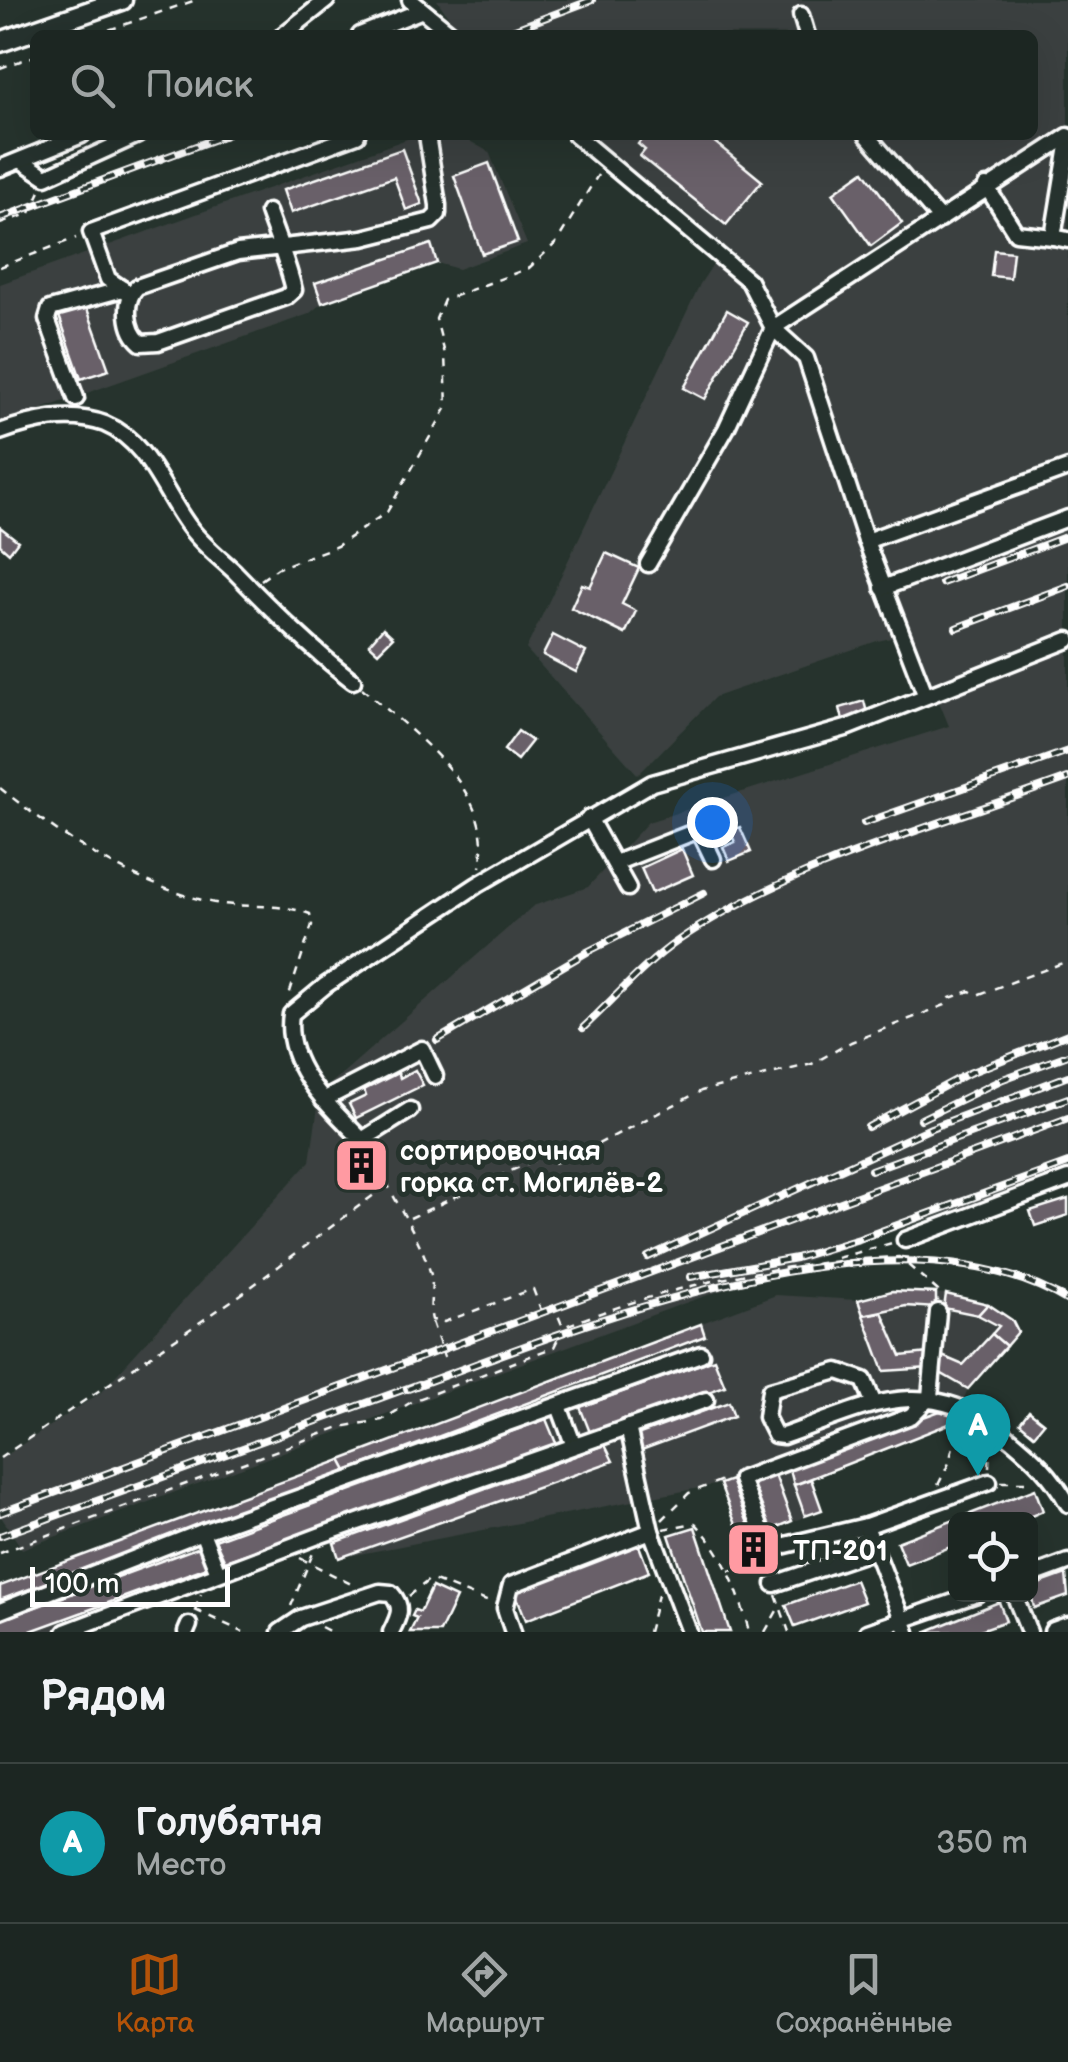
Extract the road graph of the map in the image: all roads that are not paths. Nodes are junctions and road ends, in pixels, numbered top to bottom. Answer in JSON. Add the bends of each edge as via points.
{"nodes":[{"id":1,"x":122,"y":0,"type":"edge"},
{"id":2,"x":327,"y":0,"type":"edge"},
{"id":3,"x":415,"y":6,"type":"edge"},
{"id":4,"x":801,"y":15,"type":"dead end"},
{"id":5,"x":35,"y":30,"type":"edge"},
{"id":6,"x":289,"y":30,"type":"edge"},
{"id":7,"x":369,"y":30,"type":"edge"},
{"id":8,"x":446,"y":30,"type":"edge"},
{"id":9,"x":806,"y":30,"type":"edge"},
{"id":10,"x":30,"y":32,"type":"edge"},
{"id":11,"x":0,"y":42,"type":"edge"},
{"id":12,"x":1068,"y":136,"type":"edge"},
{"id":13,"x":70,"y":140,"type":"edge"},
{"id":14,"x":127,"y":140,"type":"edge"},
{"id":15,"x":343,"y":140,"type":"edge"},
{"id":16,"x":429,"y":140,"type":"edge"},
{"id":17,"x":581,"y":140,"type":"edge"},
{"id":18,"x":871,"y":140,"type":"edge"},
{"id":19,"x":1068,"y":146,"type":"edge"},
{"id":20,"x":22,"y":160,"type":"junction"},
{"id":21,"x":0,"y":168,"type":"edge"},
{"id":22,"x":986,"y":186,"type":"junction"},
{"id":23,"x":268,"y":212,"type":"dead end"},
{"id":24,"x":938,"y":216,"type":"junction"},
{"id":25,"x":1061,"y":238,"type":"edge"},
{"id":26,"x":280,"y":248,"type":"junction"},
{"id":27,"x":126,"y":292,"type":"junction"},
{"id":28,"x":772,"y":328,"type":"junction"},
{"id":29,"x":76,"y":398,"type":"dead end"},
{"id":30,"x":0,"y":432,"type":"edge"},
{"id":31,"x":1068,"y":468,"type":"edge"},
{"id":32,"x":1068,"y":518,"type":"edge"},
{"id":33,"x":866,"y":541,"type":"junction"},
{"id":34,"x":648,"y":564,"type":"dead end"},
{"id":35,"x":884,"y":588,"type":"junction"},
{"id":36,"x":1068,"y":640,"type":"edge"},
{"id":37,"x":353,"y":681,"type":"road end"},
{"id":38,"x":925,"y":694,"type":"junction"},
{"id":39,"x":588,"y":818,"type":"junction"},
{"id":40,"x":713,"y":859,"type":"dead end"},
{"id":41,"x":615,"y":864,"type":"junction"},
{"id":42,"x":628,"y":888,"type":"dead end"},
{"id":43,"x":435,"y":1076,"type":"dead end"},
{"id":44,"x":323,"y":1100,"type":"junction"},
{"id":45,"x":410,"y":1110,"type":"dead end"},
{"id":46,"x":1068,"y":1179,"type":"edge"},
{"id":47,"x":905,"y":1240,"type":"road end"},
{"id":48,"x":938,"y":1312,"type":"road end"},
{"id":49,"x":701,"y":1354,"type":"dead end"},
{"id":50,"x":930,"y":1397,"type":"junction"},
{"id":51,"x":706,"y":1400,"type":"dead end"},
{"id":52,"x":874,"y":1404,"type":"junction"},
{"id":53,"x":559,"y":1406,"type":"junction"},
{"id":54,"x":628,"y":1428,"type":"junction"},
{"id":55,"x":574,"y":1446,"type":"junction"},
{"id":56,"x":989,"y":1482,"type":"road end"},
{"id":57,"x":1068,"y":1504,"type":"edge"},
{"id":58,"x":866,"y":1526,"type":"junction"},
{"id":59,"x":651,"y":1531,"type":"junction"},
{"id":60,"x":202,"y":1532,"type":"junction"},
{"id":61,"x":875,"y":1550,"type":"junction"},
{"id":62,"x":1068,"y":1562,"type":"edge"},
{"id":63,"x":1038,"y":1573,"type":"edge"},
{"id":64,"x":213,"y":1575,"type":"junction"},
{"id":65,"x":774,"y":1584,"type":"dead end"},
{"id":66,"x":958,"y":1602,"type":"edge"},
{"id":67,"x":1017,"y":1602,"type":"edge"},
{"id":68,"x":0,"y":1611,"type":"edge"},
{"id":69,"x":905,"y":1625,"type":"edge"},
{"id":70,"x":1068,"y":1627,"type":"edge"},
{"id":71,"x":280,"y":1631,"type":"edge"},
{"id":72,"x":66,"y":1632,"type":"edge"},
{"id":73,"x":391,"y":1632,"type":"edge"},
{"id":74,"x":513,"y":1632,"type":"edge"},
{"id":75,"x":689,"y":1632,"type":"edge"},
{"id":76,"x":866,"y":1632,"type":"edge"},
{"id":77,"x":1029,"y":1632,"type":"edge"},
{"id":78,"x":1054,"y":1632,"type":"edge"}],
"edges":[{"from":1,"to":5,"type":"main road"},
{"from":2,"to":6,"type":"lane"},
{"from":3,"to":7,"type":"lane"},
{"from":3,"to":8,"type":"lane"},
{"from":4,"to":9,"type":"lane"},
{"from":10,"to":11,"type":"main road"},
{"from":12,"to":22,"type":"lane"},
{"from":13,"to":20,"type":"lane"},
{"from":14,"to":20,"type":"lane","via":[[46,177]]},
{"from":15,"to":27,"type":"lane","via":[[92,232],[108,279]]},
{"from":16,"to":26,"type":"lane","via":[[438,205],[431,221],[401,232]]},
{"from":17,"to":28,"type":"lane","via":[[749,281]]},
{"from":18,"to":24,"type":"lane"},
{"from":19,"to":25,"type":"lane"},
{"from":20,"to":21,"type":"lane"},
{"from":22,"to":24,"type":"lane"},
{"from":22,"to":25,"type":"lane","via":[[1016,233]]},
{"from":23,"to":26,"type":"lane"},
{"from":24,"to":28,"type":"lane"},
{"from":26,"to":27,"type":"lane","via":[[238,252]]},
{"from":26,"to":27,"type":"lane","via":[[294,290],[286,297],[158,342],[133,336]]},
{"from":27,"to":29,"type":"lane","via":[[50,310],[47,319]]},
{"from":28,"to":33,"type":"lane","via":[[806,358]]},
{"from":28,"to":34,"type":"lane","via":[[726,429]]},
{"from":30,"to":37,"type":"lane","via":[[47,418],[104,424],[123,435],[164,483],[190,528]]},
{"from":31,"to":33,"type":"lane"},
{"from":32,"to":35,"type":"lane"},
{"from":33,"to":35,"type":"lane"},
{"from":35,"to":38,"type":"lane"},
{"from":36,"to":38,"type":"lane"},
{"from":38,"to":39,"type":"lane","via":[[846,728],[652,782]]},
{"from":39,"to":41,"type":"lane"},
{"from":39,"to":44,"type":"lane","via":[[477,885],[290,1014],[288,1034]]},
{"from":40,"to":41,"type":"lane","via":[[699,830]]},
{"from":41,"to":42,"type":"lane"},
{"from":43,"to":44,"type":"lane","via":[[422,1049]]},
{"from":44,"to":45,"type":"lane","via":[[362,1140]]},
{"from":46,"to":47,"type":"lane"},
{"from":48,"to":50,"type":"lane"},
{"from":49,"to":53,"type":"lane"},
{"from":50,"to":52,"type":"lane"},
{"from":50,"to":57,"type":"lane","via":[[990,1424],[1048,1468]]},
{"from":50,"to":58,"type":"lane","via":[[911,1416],[741,1480],[768,1550]]},
{"from":51,"to":54,"type":"lane"},
{"from":52,"to":52,"type":"lane","via":[[864,1380],[838,1371],[770,1390],[766,1416],[775,1435],[783,1436]]},
{"from":53,"to":55,"type":"lane"},
{"from":53,"to":60,"type":"lane"},
{"from":54,"to":55,"type":"lane"},
{"from":54,"to":59,"type":"lane"},
{"from":55,"to":64,"type":"lane"},
{"from":56,"to":58,"type":"lane"},
{"from":58,"to":61,"type":"lane"},
{"from":59,"to":74,"type":"lane","via":[[512,1585],[505,1608]]},
{"from":59,"to":75,"type":"lane"},
{"from":60,"to":64,"type":"lane"},
{"from":60,"to":68,"type":"lane"},
{"from":61,"to":65,"type":"lane"},
{"from":61,"to":69,"type":"lane"},
{"from":62,"to":63,"type":"lane"},
{"from":64,"to":72,"type":"lane"},
{"from":66,"to":69,"type":"lane"},
{"from":67,"to":77,"type":"lane"},
{"from":69,"to":76,"type":"lane"},
{"from":70,"to":78,"type":"main road"},
{"from":71,"to":73,"type":"lane","via":[[368,1594],[390,1593],[400,1614]]}]}
